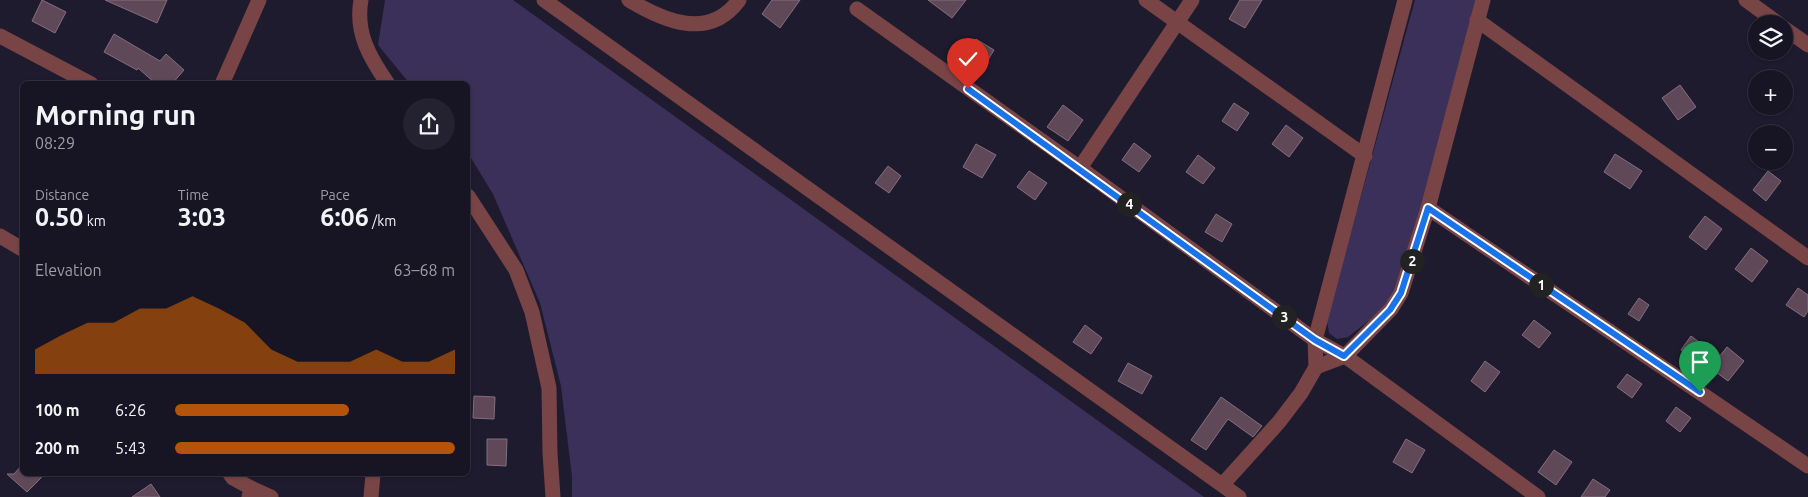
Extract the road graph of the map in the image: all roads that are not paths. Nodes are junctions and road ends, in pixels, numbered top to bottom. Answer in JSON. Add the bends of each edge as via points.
{"nodes":[{"id":1,"x":259,"y":0,"type":"edge"},
{"id":2,"x":361,"y":0,"type":"edge"},
{"id":3,"x":629,"y":0,"type":"edge"},
{"id":4,"x":739,"y":0,"type":"edge"},
{"id":5,"x":1146,"y":0,"type":"edge"},
{"id":6,"x":1192,"y":0,"type":"edge"},
{"id":7,"x":1405,"y":0,"type":"edge"},
{"id":8,"x":1482,"y":0,"type":"edge"},
{"id":9,"x":1746,"y":0,"type":"edge"},
{"id":10,"x":552,"y":2,"type":"edge"},
{"id":11,"x":857,"y":9,"type":"dead end"},
{"id":12,"x":1766,"y":15,"type":"edge"},
{"id":13,"x":1477,"y":20,"type":"junction"},
{"id":14,"x":1177,"y":22,"type":"junction"},
{"id":15,"x":1793,"y":34,"type":"edge"},
{"id":16,"x":0,"y":36,"type":"edge"},
{"id":17,"x":1808,"y":45,"type":"edge"},
{"id":18,"x":85,"y":81,"type":"edge"},
{"id":19,"x":223,"y":81,"type":"edge"},
{"id":20,"x":386,"y":81,"type":"edge"},
{"id":21,"x":1364,"y":156,"type":"junction"},
{"id":22,"x":1080,"y":168,"type":"junction"},
{"id":23,"x":470,"y":199,"type":"edge"},
{"id":24,"x":1428,"y":208,"type":"junction"},
{"id":25,"x":0,"y":236,"type":"edge"},
{"id":26,"x":20,"y":248,"type":"edge"},
{"id":27,"x":1808,"y":258,"type":"edge"},
{"id":28,"x":1315,"y":340,"type":"junction"},
{"id":29,"x":1344,"y":356,"type":"junction"},
{"id":30,"x":1316,"y":367,"type":"junction"},
{"id":31,"x":1808,"y":466,"type":"edge"},
{"id":32,"x":232,"y":476,"type":"edge"},
{"id":33,"x":373,"y":476,"type":"edge"},
{"id":34,"x":1223,"y":484,"type":"junction"},
{"id":35,"x":250,"y":492,"type":"edge"},
{"id":36,"x":271,"y":497,"type":"edge"},
{"id":37,"x":371,"y":497,"type":"edge"},
{"id":38,"x":553,"y":497,"type":"edge"},
{"id":39,"x":1239,"y":497,"type":"edge"},
{"id":40,"x":1538,"y":497,"type":"edge"}],
"edges":[{"from":1,"to":19,"type":"street"},
{"from":2,"to":20,"type":"street","via":[[360,18],[365,46]]},
{"from":3,"to":4,"type":"street","via":[[663,18],[694,24],[718,18]]},
{"from":5,"to":14,"type":"street"},
{"from":6,"to":14,"type":"street"},
{"from":7,"to":21,"type":"street"},
{"from":8,"to":13,"type":"street"},
{"from":9,"to":12,"type":"street"},
{"from":10,"to":34,"type":"street"},
{"from":11,"to":22,"type":"street"},
{"from":13,"to":24,"type":"street"},
{"from":13,"to":27,"type":"street"},
{"from":14,"to":21,"type":"street"},
{"from":14,"to":22,"type":"street"},
{"from":15,"to":17,"type":"street"},
{"from":16,"to":18,"type":"street"},
{"from":21,"to":28,"type":"street"},
{"from":22,"to":28,"type":"street"},
{"from":23,"to":38,"type":"street","via":[[516,270],[532,312],[549,388]]},
{"from":24,"to":29,"type":"street","via":[[1401,293],[1390,310]]},
{"from":24,"to":31,"type":"street"},
{"from":25,"to":26,"type":"street"},
{"from":28,"to":29,"type":"street"},
{"from":28,"to":30,"type":"street"},
{"from":29,"to":30,"type":"street"},
{"from":29,"to":40,"type":"street"},
{"from":30,"to":34,"type":"street","via":[[1302,393],[1279,422]]},
{"from":32,"to":35,"type":"street"},
{"from":33,"to":37,"type":"street"},
{"from":34,"to":39,"type":"street"},
{"from":35,"to":36,"type":"street"}]}
